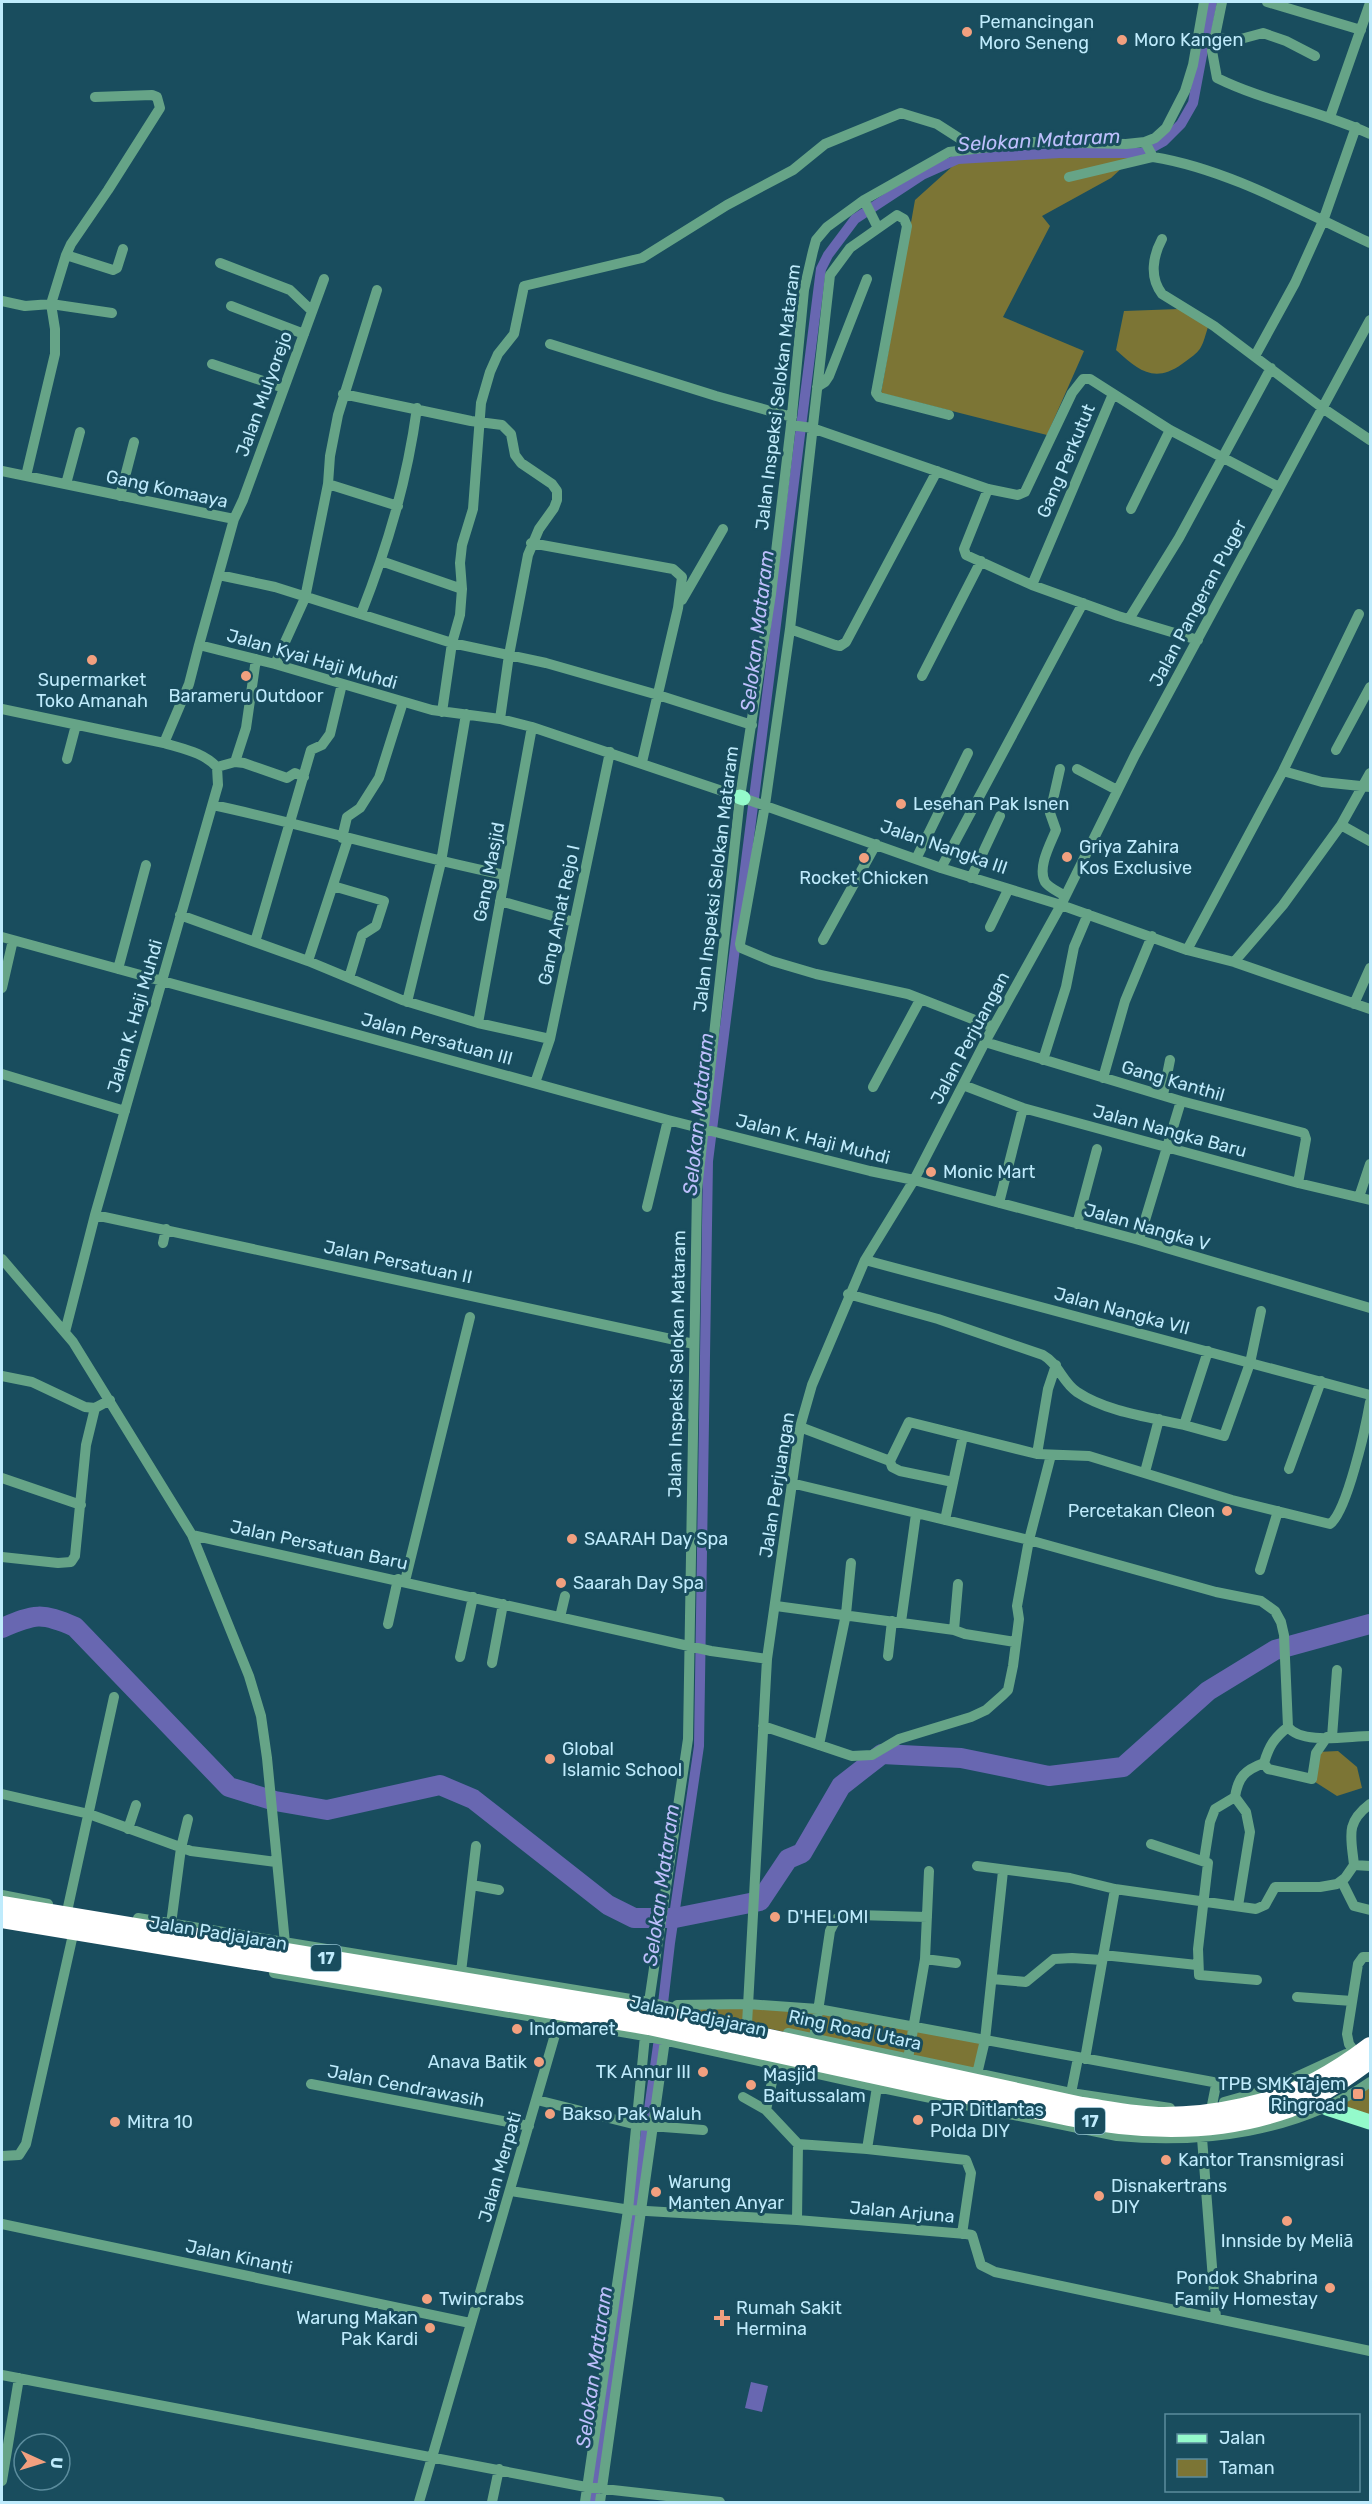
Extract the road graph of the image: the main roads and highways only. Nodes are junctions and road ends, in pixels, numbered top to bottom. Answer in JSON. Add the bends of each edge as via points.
{"nodes":[{"id":1,"x":2,"y":1905,"type":"edge"},
{"id":2,"x":2,"y":1919,"type":"edge"},
{"id":3,"x":566,"y":2011,"type":"junction"},
{"id":4,"x":658,"y":2021,"type":"junction"},
{"id":5,"x":1362,"y":2048,"type":"edge"},
{"id":6,"x":1371,"y":2060,"type":"edge"},
{"id":7,"x":1327,"y":2108,"type":"road end"},
{"id":8,"x":1371,"y":2122,"type":"edge"}],
"edges":[{"from":1,"to":3,"type":"highway","name":"Jalan Padjajaran","number":"17","via":[[499,1982]]},
{"from":2,"to":3,"type":"highway","name":"Jalan Padjajaran","number":"17"},
{"from":3,"to":4,"type":"highway","name":"Jalan Padjajaran","number":"17","via":[[595,2010]]},
{"from":4,"to":5,"type":"highway","name":"Jalan Padjajaran","number":"17","via":[[1023,2088],[1082,2106],[1163,2116],[1234,2108],[1275,2097],[1316,2081]]},
{"from":4,"to":6,"type":"highway","name":"Jalan Padjajaran","number":"17","via":[[822,2069],[1121,2126],[1162,2128],[1237,2122],[1279,2112],[1318,2094]]},
{"from":7,"to":8,"type":"main road"}]}
